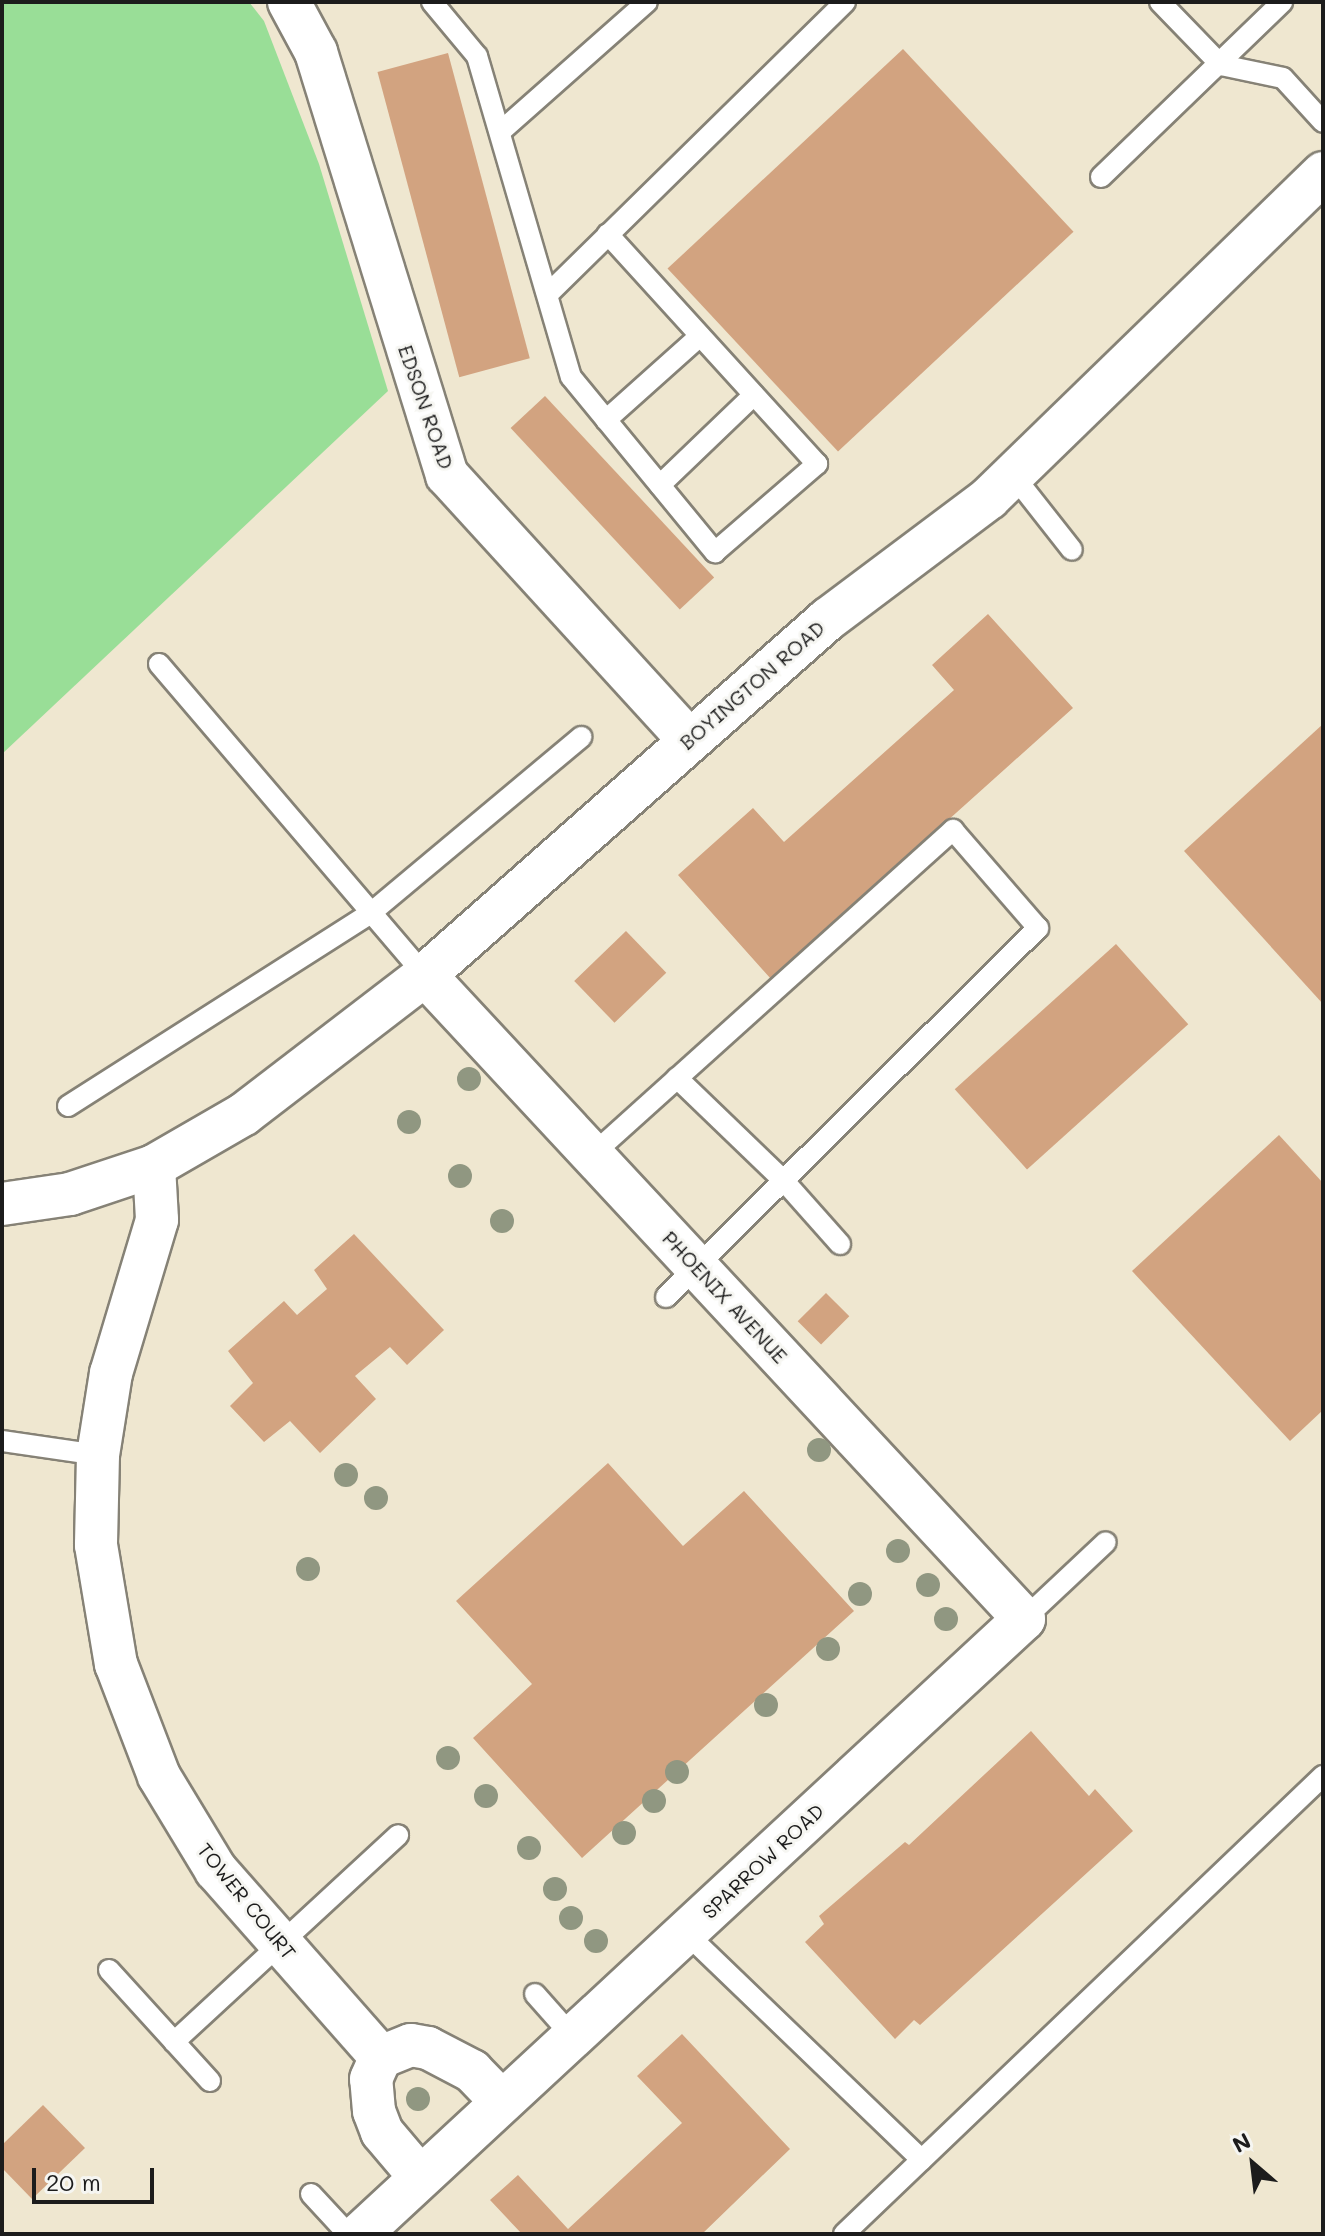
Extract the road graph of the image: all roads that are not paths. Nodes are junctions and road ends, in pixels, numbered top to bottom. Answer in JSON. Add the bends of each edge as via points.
{"nodes":[{"id":1,"x":289,"y":2,"type":"edge"},
{"id":2,"x":432,"y":2,"type":"edge"},
{"id":3,"x":647,"y":2,"type":"edge"},
{"id":4,"x":845,"y":2,"type":"edge"},
{"id":5,"x":1160,"y":2,"type":"edge"},
{"id":6,"x":1282,"y":2,"type":"edge"},
{"id":7,"x":1221,"y":65,"type":"junction"},
{"id":8,"x":1323,"y":122,"type":"edge"},
{"id":9,"x":500,"y":132,"type":"junction"},
{"id":10,"x":1322,"y":176,"type":"edge"},
{"id":11,"x":1101,"y":177,"type":"dead end"},
{"id":12,"x":608,"y":234,"type":"junction"},
{"id":13,"x":549,"y":293,"type":"junction"},
{"id":14,"x":700,"y":336,"type":"junction"},
{"id":15,"x":754,"y":395,"type":"junction"},
{"id":16,"x":606,"y":420,"type":"junction"},
{"id":17,"x":1013,"y":475,"type":"junction"},
{"id":18,"x":660,"y":485,"type":"junction"},
{"id":19,"x":1072,"y":550,"type":"dead end"},
{"id":20,"x":159,"y":664,"type":"dead end"},
{"id":21,"x":581,"y":737,"type":"dead end"},
{"id":22,"x":689,"y":740,"type":"junction"},
{"id":23,"x":372,"y":912,"type":"junction"},
{"id":24,"x":425,"y":975,"type":"junction"},
{"id":25,"x":677,"y":1078,"type":"junction"},
{"id":26,"x":68,"y":1106,"type":"dead end"},
{"id":27,"x":592,"y":1155,"type":"junction"},
{"id":28,"x":154,"y":1166,"type":"junction"},
{"id":29,"x":785,"y":1182,"type":"junction"},
{"id":30,"x":2,"y":1204,"type":"edge"},
{"id":31,"x":840,"y":1244,"type":"dead end"},
{"id":32,"x":698,"y":1269,"type":"junction"},
{"id":33,"x":666,"y":1297,"type":"dead end"},
{"id":34,"x":2,"y":1441,"type":"edge"},
{"id":35,"x":98,"y":1455,"type":"junction"},
{"id":36,"x":1106,"y":1542,"type":"dead end"},
{"id":37,"x":1024,"y":1619,"type":"junction"},
{"id":38,"x":1323,"y":1776,"type":"edge"},
{"id":39,"x":398,"y":1835,"type":"dead end"},
{"id":40,"x":686,"y":1933,"type":"junction"},
{"id":41,"x":281,"y":1945,"type":"junction"},
{"id":42,"x":109,"y":1970,"type":"dead end"},
{"id":43,"x":535,"y":1994,"type":"dead end"},
{"id":44,"x":573,"y":2037,"type":"junction"},
{"id":45,"x":174,"y":2042,"type":"junction"},
{"id":46,"x":381,"y":2057,"type":"junction"},
{"id":47,"x":210,"y":2081,"type":"dead end"},
{"id":48,"x":502,"y":2102,"type":"junction"},
{"id":49,"x":922,"y":2160,"type":"junction"},
{"id":50,"x":420,"y":2177,"type":"junction"},
{"id":51,"x":311,"y":2194,"type":"dead end"},
{"id":52,"x":348,"y":2234,"type":"edge"},
{"id":53,"x":360,"y":2234,"type":"edge"},
{"id":54,"x":844,"y":2234,"type":"edge"}],
"edges":[{"from":1,"to":22,"type":"street","name":"EDSON ROAD","via":[[316,52],[447,475]]},
{"from":2,"to":9,"type":"lane","via":[[477,56]]},
{"from":3,"to":9,"type":"lane"},
{"from":4,"to":12,"type":"lane"},
{"from":5,"to":7,"type":"lane"},
{"from":6,"to":7,"type":"lane"},
{"from":7,"to":8,"type":"lane","via":[[1283,78]]},
{"from":7,"to":11,"type":"lane"},
{"from":9,"to":13,"type":"lane"},
{"from":10,"to":17,"type":"street","name":"BOYINGTON ROAD"},
{"from":12,"to":13,"type":"lane"},
{"from":12,"to":14,"type":"lane"},
{"from":13,"to":16,"type":"lane","via":[[571,377]]},
{"from":14,"to":15,"type":"lane"},
{"from":14,"to":16,"type":"lane"},
{"from":15,"to":18,"type":"lane"},
{"from":15,"to":18,"type":"lane","via":[[817,464],[715,552]]},
{"from":16,"to":18,"type":"lane"},
{"from":17,"to":19,"type":"lane"},
{"from":17,"to":22,"type":"street","name":"BOYINGTON ROAD","via":[[828,619]]},
{"from":20,"to":23,"type":"lane"},
{"from":21,"to":23,"type":"lane"},
{"from":22,"to":24,"type":"street","name":"BOYINGTON ROAD"},
{"from":23,"to":24,"type":"lane"},
{"from":23,"to":26,"type":"lane"},
{"from":24,"to":27,"type":"street","name":"PHOENIX AVENUE"},
{"from":24,"to":28,"type":"street","name":"BOYINGTON ROAD","via":[[244,1114]]},
{"from":25,"to":27,"type":"lane"},
{"from":25,"to":29,"type":"lane"},
{"from":25,"to":29,"type":"lane","via":[[953,830],[1038,928]]},
{"from":27,"to":32,"type":"street","name":"PHOENIX AVENUE"},
{"from":28,"to":30,"type":"street","name":"BOYINGTON ROAD","via":[[70,1194]]},
{"from":28,"to":35,"type":"street","name":"TOWER COURT","via":[[157,1220],[111,1373]]},
{"from":29,"to":31,"type":"lane"},
{"from":29,"to":32,"type":"lane"},
{"from":32,"to":33,"type":"lane"},
{"from":32,"to":37,"type":"street","name":"PHOENIX AVENUE"},
{"from":34,"to":35,"type":"lane"},
{"from":35,"to":41,"type":"street","name":"TOWER COURT","via":[[96,1545],[105,1613],[137,1724],[159,1776],[216,1870]]},
{"from":36,"to":37,"type":"lane"},
{"from":37,"to":40,"type":"street","name":"SPARROW ROAD"},
{"from":38,"to":49,"type":"lane"},
{"from":39,"to":41,"type":"lane"},
{"from":40,"to":44,"type":"street","name":"SPARROW ROAD"},
{"from":40,"to":49,"type":"lane"},
{"from":41,"to":45,"type":"lane"},
{"from":41,"to":46,"type":"street","name":"TOWER COURT"},
{"from":42,"to":45,"type":"lane"},
{"from":43,"to":44,"type":"lane"},
{"from":44,"to":48,"type":"street","name":"SPARROW ROAD"},
{"from":45,"to":47,"type":"lane"},
{"from":46,"to":48,"type":"street","via":[[411,2045],[428,2048],[472,2071]]},
{"from":46,"to":50,"type":"street","via":[[371,2079],[374,2111],[382,2132]]},
{"from":48,"to":50,"type":"street","name":"SPARROW ROAD"},
{"from":49,"to":54,"type":"lane"},
{"from":50,"to":53,"type":"street","name":"SPARROW ROAD"},
{"from":51,"to":52,"type":"lane"}]}
